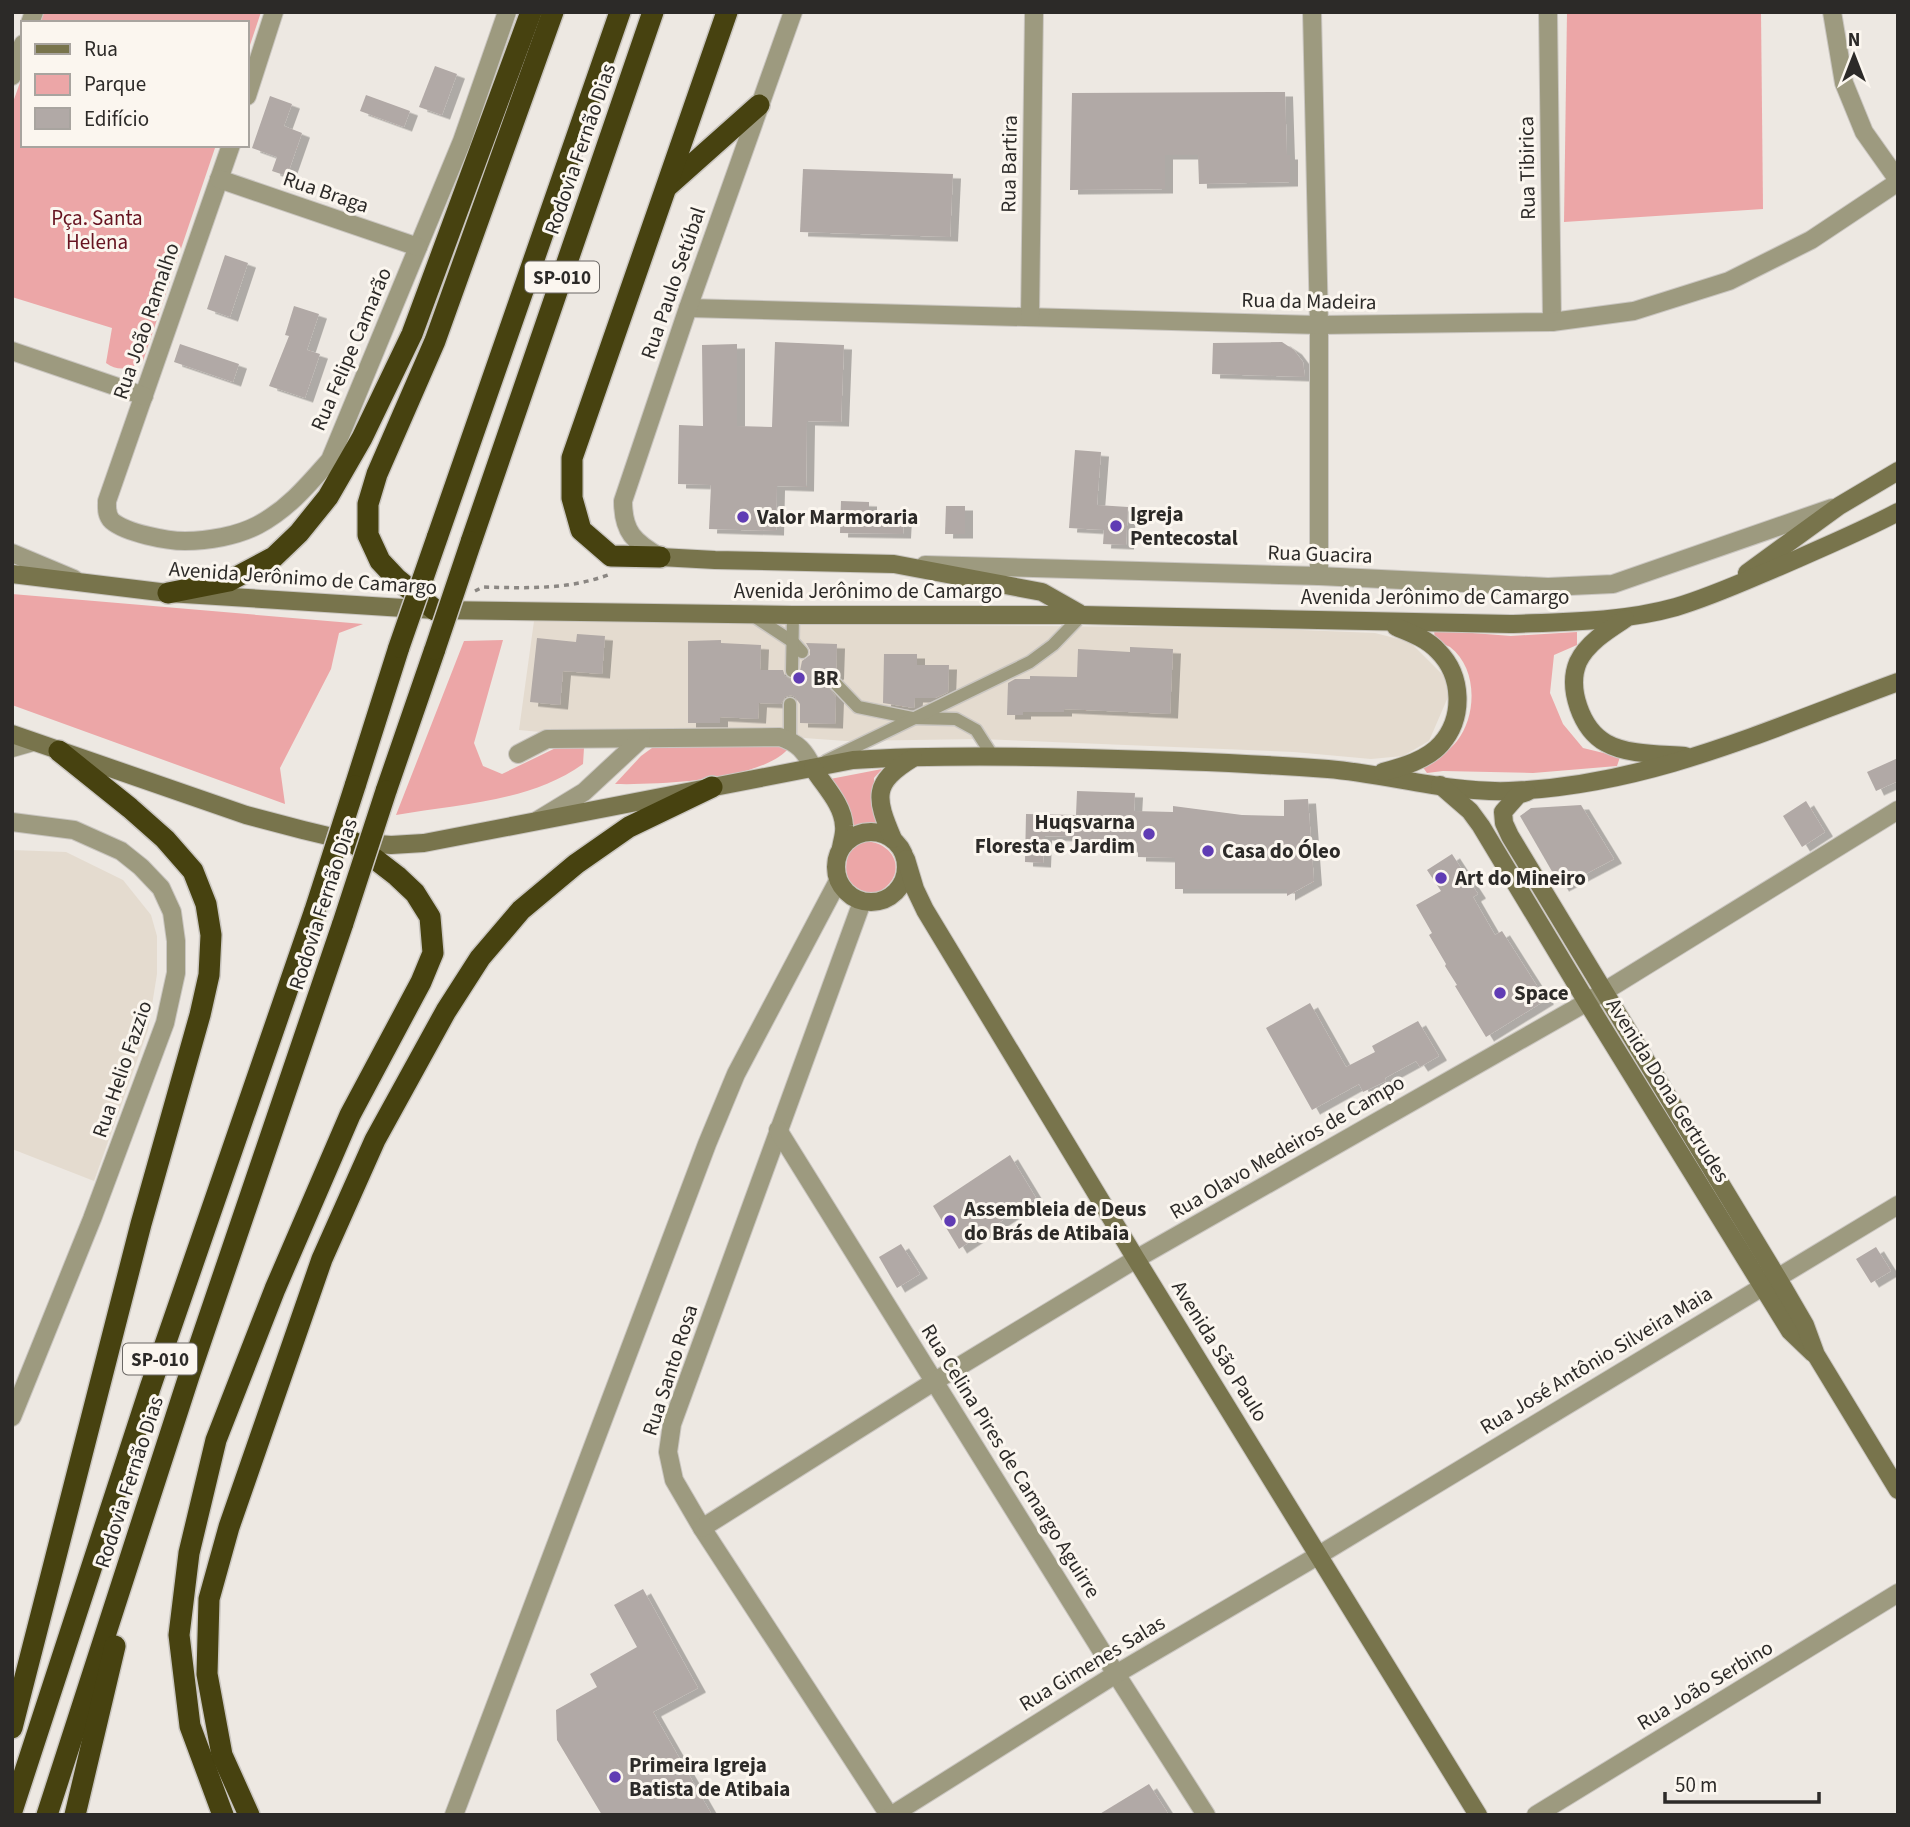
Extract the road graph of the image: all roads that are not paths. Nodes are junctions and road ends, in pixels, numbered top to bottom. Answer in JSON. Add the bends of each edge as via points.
{"nodes":[{"id":1,"x":274,"y":12,"type":"edge"},
{"id":2,"x":507,"y":12,"type":"edge"},
{"id":3,"x":531,"y":12,"type":"edge"},
{"id":4,"x":553,"y":12,"type":"edge"},
{"id":5,"x":620,"y":12,"type":"edge"},
{"id":6,"x":653,"y":12,"type":"edge"},
{"id":7,"x":727,"y":12,"type":"edge"},
{"id":8,"x":793,"y":12,"type":"edge"},
{"id":9,"x":1034,"y":12,"type":"edge"},
{"id":10,"x":1312,"y":12,"type":"edge"},
{"id":11,"x":1548,"y":12,"type":"edge"},
{"id":12,"x":1832,"y":12,"type":"edge"},
{"id":13,"x":21,"y":50,"type":"edge"},
{"id":14,"x":12,"y":75,"type":"edge"},
{"id":15,"x":248,"y":93,"type":"edge"},
{"id":16,"x":759,"y":105,"type":"junction"},
{"id":17,"x":229,"y":147,"type":"edge"},
{"id":18,"x":219,"y":179,"type":"junction"},
{"id":19,"x":1898,"y":181,"type":"edge"},
{"id":20,"x":666,"y":187,"type":"junction"},
{"id":21,"x":418,"y":247,"type":"junction"},
{"id":22,"x":688,"y":308,"type":"junction"},
{"id":23,"x":1030,"y":317,"type":"junction"},
{"id":24,"x":1552,"y":322,"type":"junction"},
{"id":25,"x":1319,"y":325,"type":"junction"},
{"id":26,"x":12,"y":352,"type":"edge"},
{"id":27,"x":144,"y":396,"type":"junction"},
{"id":28,"x":1898,"y":471,"type":"edge"},
{"id":29,"x":1839,"y":506,"type":"junction"},
{"id":30,"x":107,"y":512,"type":"joint"},
{"id":31,"x":1898,"y":512,"type":"edge"},
{"id":32,"x":12,"y":552,"type":"edge"},
{"id":33,"x":660,"y":557,"type":"junction"},
{"id":34,"x":894,"y":564,"type":"junction"},
{"id":35,"x":12,"y":573,"type":"edge"},
{"id":36,"x":1319,"y":576,"type":"junction"},
{"id":37,"x":83,"y":583,"type":"junction"},
{"id":38,"x":1723,"y":591,"type":"junction"},
{"id":39,"x":168,"y":593,"type":"junction"},
{"id":40,"x":435,"y":610,"type":"junction"},
{"id":41,"x":750,"y":614,"type":"junction"},
{"id":42,"x":793,"y":615,"type":"junction"},
{"id":43,"x":1082,"y":615,"type":"junction"},
{"id":44,"x":1631,"y":615,"type":"junction"},
{"id":45,"x":1383,"y":622,"type":"junction"},
{"id":46,"x":793,"y":642,"type":"junction"},
{"id":47,"x":802,"y":652,"type":"dead end"},
{"id":48,"x":792,"y":670,"type":"dead end"},
{"id":49,"x":1898,"y":682,"type":"edge"},
{"id":50,"x":836,"y":684,"type":"dead end"},
{"id":51,"x":790,"y":704,"type":"dead end"},
{"id":52,"x":912,"y":718,"type":"junction"},
{"id":53,"x":12,"y":734,"type":"edge"},
{"id":54,"x":641,"y":739,"type":"junction"},
{"id":55,"x":790,"y":740,"type":"junction"},
{"id":56,"x":33,"y":742,"type":"junction"},
{"id":57,"x":12,"y":748,"type":"edge"},
{"id":58,"x":59,"y":751,"type":"junction"},
{"id":59,"x":518,"y":754,"type":"dead end"},
{"id":60,"x":992,"y":755,"type":"junction"},
{"id":61,"x":917,"y":756,"type":"junction"},
{"id":62,"x":1699,"y":757,"type":"junction"},
{"id":63,"x":813,"y":768,"type":"junction"},
{"id":64,"x":1376,"y":774,"type":"junction"},
{"id":65,"x":1440,"y":785,"type":"junction"},
{"id":66,"x":712,"y":787,"type":"junction"},
{"id":67,"x":1536,"y":788,"type":"junction"},
{"id":68,"x":1898,"y":810,"type":"edge"},
{"id":69,"x":538,"y":820,"type":"junction"},
{"id":70,"x":12,"y":822,"type":"edge"},
{"id":71,"x":893,"y":839,"type":"junction"},
{"id":72,"x":353,"y":842,"type":"junction"},
{"id":73,"x":841,"y":848,"type":"junction"},
{"id":74,"x":906,"y":859,"type":"junction"},
{"id":75,"x":838,"y":881,"type":"junction"},
{"id":76,"x":886,"y":900,"type":"junction"},
{"id":77,"x":863,"y":902,"type":"junction"},
{"id":78,"x":925,"y":910,"type":"junction"},
{"id":79,"x":1605,"y":991,"type":"junction"},
{"id":80,"x":1587,"y":1002,"type":"junction"},
{"id":81,"x":778,"y":1130,"type":"junction"},
{"id":82,"x":1898,"y":1205,"type":"edge"},
{"id":83,"x":1136,"y":1259,"type":"junction"},
{"id":84,"x":1770,"y":1281,"type":"junction"},
{"id":85,"x":189,"y":1376,"type":"junction"},
{"id":86,"x":935,"y":1381,"type":"junction"},
{"id":87,"x":12,"y":1417,"type":"edge"},
{"id":88,"x":1898,"y":1490,"type":"edge"},
{"id":89,"x":702,"y":1528,"type":"junction"},
{"id":90,"x":1320,"y":1555,"type":"junction"},
{"id":91,"x":1898,"y":1593,"type":"edge"},
{"id":92,"x":1116,"y":1674,"type":"junction"},
{"id":93,"x":12,"y":1728,"type":"edge"},
{"id":94,"x":12,"y":1811,"type":"edge"},
{"id":95,"x":47,"y":1815,"type":"edge"},
{"id":96,"x":75,"y":1815,"type":"edge"},
{"id":97,"x":223,"y":1815,"type":"edge"},
{"id":98,"x":249,"y":1815,"type":"edge"},
{"id":99,"x":454,"y":1815,"type":"edge"},
{"id":100,"x":890,"y":1815,"type":"edge"},
{"id":101,"x":1206,"y":1815,"type":"edge"},
{"id":102,"x":1478,"y":1815,"type":"edge"},
{"id":103,"x":1536,"y":1815,"type":"edge"}],
"edges":[{"from":1,"to":15,"type":"street"},
{"from":2,"to":21,"type":"street","name":"Rua Felipe Camarão","via":[[462,141]]},
{"from":3,"to":39,"type":"highway","via":[[412,334],[362,439],[328,497],[274,557],[229,580]]},
{"from":4,"to":40,"type":"highway","via":[[435,341],[368,504],[368,535],[380,561]]},
{"from":5,"to":94,"type":"highway","name":"Rodovia Fernão Dias","number":"SP-010","bridge":true,"via":[[399,647]]},
{"from":6,"to":85,"type":"highway","name":"Rodovia Fernão Dias","number":"SP-010","bridge":true},
{"from":7,"to":20,"type":"highway"},
{"from":8,"to":16,"type":"street","name":"Rua Paulo Setúbal"},
{"from":9,"to":23,"type":"street","name":"Rua Bartira"},
{"from":10,"to":25,"type":"street"},
{"from":11,"to":24,"type":"street","name":"Rua Tibirica"},
{"from":12,"to":19,"type":"street","via":[[1844,83],[1864,132]]},
{"from":13,"to":14,"type":"street"},
{"from":16,"to":20,"type":"highway"},
{"from":16,"to":22,"type":"street","name":"Rua Paulo Setúbal"},
{"from":17,"to":18,"type":"street","name":"Rua João Ramalho"},
{"from":18,"to":21,"type":"street","name":"Rua Braga"},
{"from":18,"to":27,"type":"street","name":"Rua João Ramalho"},
{"from":19,"to":24,"type":"street","name":"Rua da Madeira","via":[[1811,240],[1729,281],[1634,311]]},
{"from":20,"to":33,"type":"highway","via":[[572,458],[572,498],[581,530],[611,556]]},
{"from":21,"to":30,"type":"street","name":"Rua Felipe Camarão","via":[[330,460],[296,499],[257,526],[220,538],[183,541],[138,534],[112,521]]},
{"from":22,"to":23,"type":"street","name":"Rua da Madeira"},
{"from":22,"to":33,"type":"street","name":"Rua Paulo Setúbal","via":[[623,501],[623,519],[632,536]]},
{"from":23,"to":25,"type":"street","name":"Rua da Madeira"},
{"from":24,"to":25,"type":"street","name":"Rua da Madeira"},
{"from":25,"to":36,"type":"street"},
{"from":26,"to":27,"type":"street"},
{"from":27,"to":30,"type":"street","name":"Rua João Ramalho","via":[[108,497]]},
{"from":28,"to":29,"type":"main road","name":"Avenida Jerônimo de Camargo"},
{"from":29,"to":36,"type":"street","name":"Rua Guacira","via":[[1612,584],[1548,587]]},
{"from":29,"to":38,"type":"main road","name":"Avenida Jerônimo de Camargo"},
{"from":31,"to":38,"type":"main road","name":"Avenida Jerônimo de Camargo"},
{"from":32,"to":37,"type":"street"},
{"from":33,"to":34,"type":"main road","name":"Rua Guacira"},
{"from":34,"to":36,"type":"street","name":"Rua Guacira"},
{"from":34,"to":43,"type":"main road","via":[[1042,592]]},
{"from":35,"to":37,"type":"main road","name":"Avenida Jerônimo de Camargo"},
{"from":37,"to":39,"type":"main road","name":"Avenida Jerônimo de Camargo"},
{"from":38,"to":44,"type":"main road","name":"Avenida Jerônimo de Camargo","via":[[1674,608]]},
{"from":39,"to":40,"type":"main road","name":"Avenida Jerônimo de Camargo"},
{"from":40,"to":41,"type":"main road","name":"Avenida Jerônimo de Camargo"},
{"from":41,"to":42,"type":"main road","name":"Avenida Jerônimo de Camargo"},
{"from":41,"to":46,"type":"lane"},
{"from":42,"to":43,"type":"main road","name":"Avenida Jerônimo de Camargo"},
{"from":42,"to":46,"type":"lane"},
{"from":43,"to":45,"type":"main road","name":"Avenida Jerônimo de Camargo"},
{"from":43,"to":52,"type":"lane","via":[[1030,662]]},
{"from":44,"to":45,"type":"main road","name":"Avenida Jerônimo de Camargo","via":[[1510,624]]},
{"from":44,"to":62,"type":"main road","via":[[1601,634],[1578,663],[1574,694],[1583,721],[1605,743],[1642,753]]},
{"from":45,"to":64,"type":"main road","via":[[1417,635],[1439,651],[1453,674],[1459,702],[1440,746],[1408,765]]},
{"from":46,"to":47,"type":"lane"},
{"from":46,"to":48,"type":"lane"},
{"from":49,"to":62,"type":"main road"},
{"from":50,"to":52,"type":"lane","via":[[858,707]]},
{"from":51,"to":55,"type":"lane"},
{"from":52,"to":60,"type":"lane","via":[[956,719],[976,730]]},
{"from":52,"to":63,"type":"lane"},
{"from":53,"to":56,"type":"main road"},
{"from":54,"to":55,"type":"street"},
{"from":54,"to":59,"type":"street","via":[[547,739]]},
{"from":54,"to":69,"type":"street","via":[[584,792]]},
{"from":55,"to":63,"type":"street","via":[[805,750]]},
{"from":56,"to":57,"type":"street"},
{"from":56,"to":58,"type":"main road"},
{"from":58,"to":72,"type":"main road","via":[[246,815]]},
{"from":58,"to":93,"type":"highway","via":[[165,839],[193,871],[206,904],[211,935],[200,1015]]},
{"from":60,"to":61,"type":"main road"},
{"from":60,"to":64,"type":"main road","via":[[1220,762]]},
{"from":61,"to":63,"type":"main road"},
{"from":61,"to":71,"type":"main road","via":[[893,770],[882,784],[880,803]]},
{"from":62,"to":67,"type":"main road","via":[[1604,781]]},
{"from":63,"to":66,"type":"main road"},
{"from":63,"to":73,"type":"main road","via":[[839,804],[845,826]]},
{"from":64,"to":65,"type":"main road"},
{"from":65,"to":67,"type":"main road","via":[[1473,790]]},
{"from":65,"to":80,"type":"main road","name":"Avenida Dona Gertrudes","via":[[1470,811]]},
{"from":66,"to":69,"type":"main road"},
{"from":66,"to":98,"type":"highway","via":[[629,827],[521,910],[480,958],[446,1011],[375,1140],[322,1259],[229,1527],[209,1599],[209,1688],[222,1755]]},
{"from":67,"to":79,"type":"main road","name":"Avenida Dona Gertrudes","via":[[1518,795],[1503,812],[1504,824]]},
{"from":68,"to":79,"type":"street","name":"Rua Olavo Medeiros de Campo"},
{"from":69,"to":72,"type":"main road","via":[[424,843]]},
{"from":70,"to":87,"type":"street","name":"Rua Helio Fazzio","via":[[74,830],[111,846],[141,867],[161,888],[172,912],[176,973],[165,1023]]},
{"from":71,"to":73,"type":"main road","via":[[869,832],[858,834]]},
{"from":71,"to":74,"type":"main road"},
{"from":72,"to":97,"type":"highway","via":[[415,893],[430,917],[433,953],[350,1115],[216,1440],[189,1553],[179,1635],[190,1726]]},
{"from":73,"to":75,"type":"main road","via":[[836,859]]},
{"from":74,"to":76,"type":"main road","via":[[904,883]]},
{"from":74,"to":78,"type":"main road","name":"Avenida São Paulo"},
{"from":75,"to":77,"type":"main road","via":[[852,898]]},
{"from":75,"to":99,"type":"street","via":[[736,1074],[707,1144]]},
{"from":76,"to":77,"type":"main road"},
{"from":76,"to":78,"type":"main road"},
{"from":77,"to":81,"type":"street","name":"Rua Santo Rosa"},
{"from":78,"to":83,"type":"main road","name":"Avenida São Paulo"},
{"from":79,"to":80,"type":"street","name":"Rua Olavo Medeiros de Campo"},
{"from":79,"to":84,"type":"main road","name":"Avenida Dona Gertrudes"},
{"from":80,"to":83,"type":"street","name":"Rua Olavo Medeiros de Campo"},
{"from":80,"to":84,"type":"main road","name":"Avenida Dona Gertrudes"},
{"from":81,"to":86,"type":"street","name":"Rua Celina Pires de Camargo Aguirre"},
{"from":81,"to":89,"type":"street","name":"Rua Santo Rosa","via":[[672,1424],[668,1452],[674,1480]]},
{"from":82,"to":84,"type":"street","name":"Rua José Antônio Silveira Maia"},
{"from":83,"to":86,"type":"street","name":"Rua Olavo Medeiros de Campo"},
{"from":83,"to":90,"type":"main road","name":"Avenida São Paulo"},
{"from":84,"to":88,"type":"main road","name":"Avenida Dona Gertrudes","via":[[1805,1325],[1816,1355]]},
{"from":84,"to":90,"type":"street","name":"Rua José Antônio Silveira Maia"},
{"from":85,"to":95,"type":"highway","name":"Rodovia Fernão Dias","number":"SP-010"},
{"from":85,"to":96,"type":"highway","via":[[109,1667]]},
{"from":86,"to":89,"type":"street","name":"Rua Olavo Medeiros de Campo"},
{"from":86,"to":92,"type":"street","name":"Rua Celina Pires de Camargo Aguirre"},
{"from":89,"to":100,"type":"street","name":"Rua Santo Rosa"},
{"from":90,"to":92,"type":"street","name":"Rua Gimenes Salas"},
{"from":90,"to":102,"type":"main road","name":"Avenida São Paulo"},
{"from":91,"to":103,"type":"street","name":"Rua João Serbino"},
{"from":92,"to":100,"type":"street","name":"Rua Gimenes Salas"},
{"from":92,"to":101,"type":"street","name":"Rua Celina Pires de Camargo Aguirre"}]}
